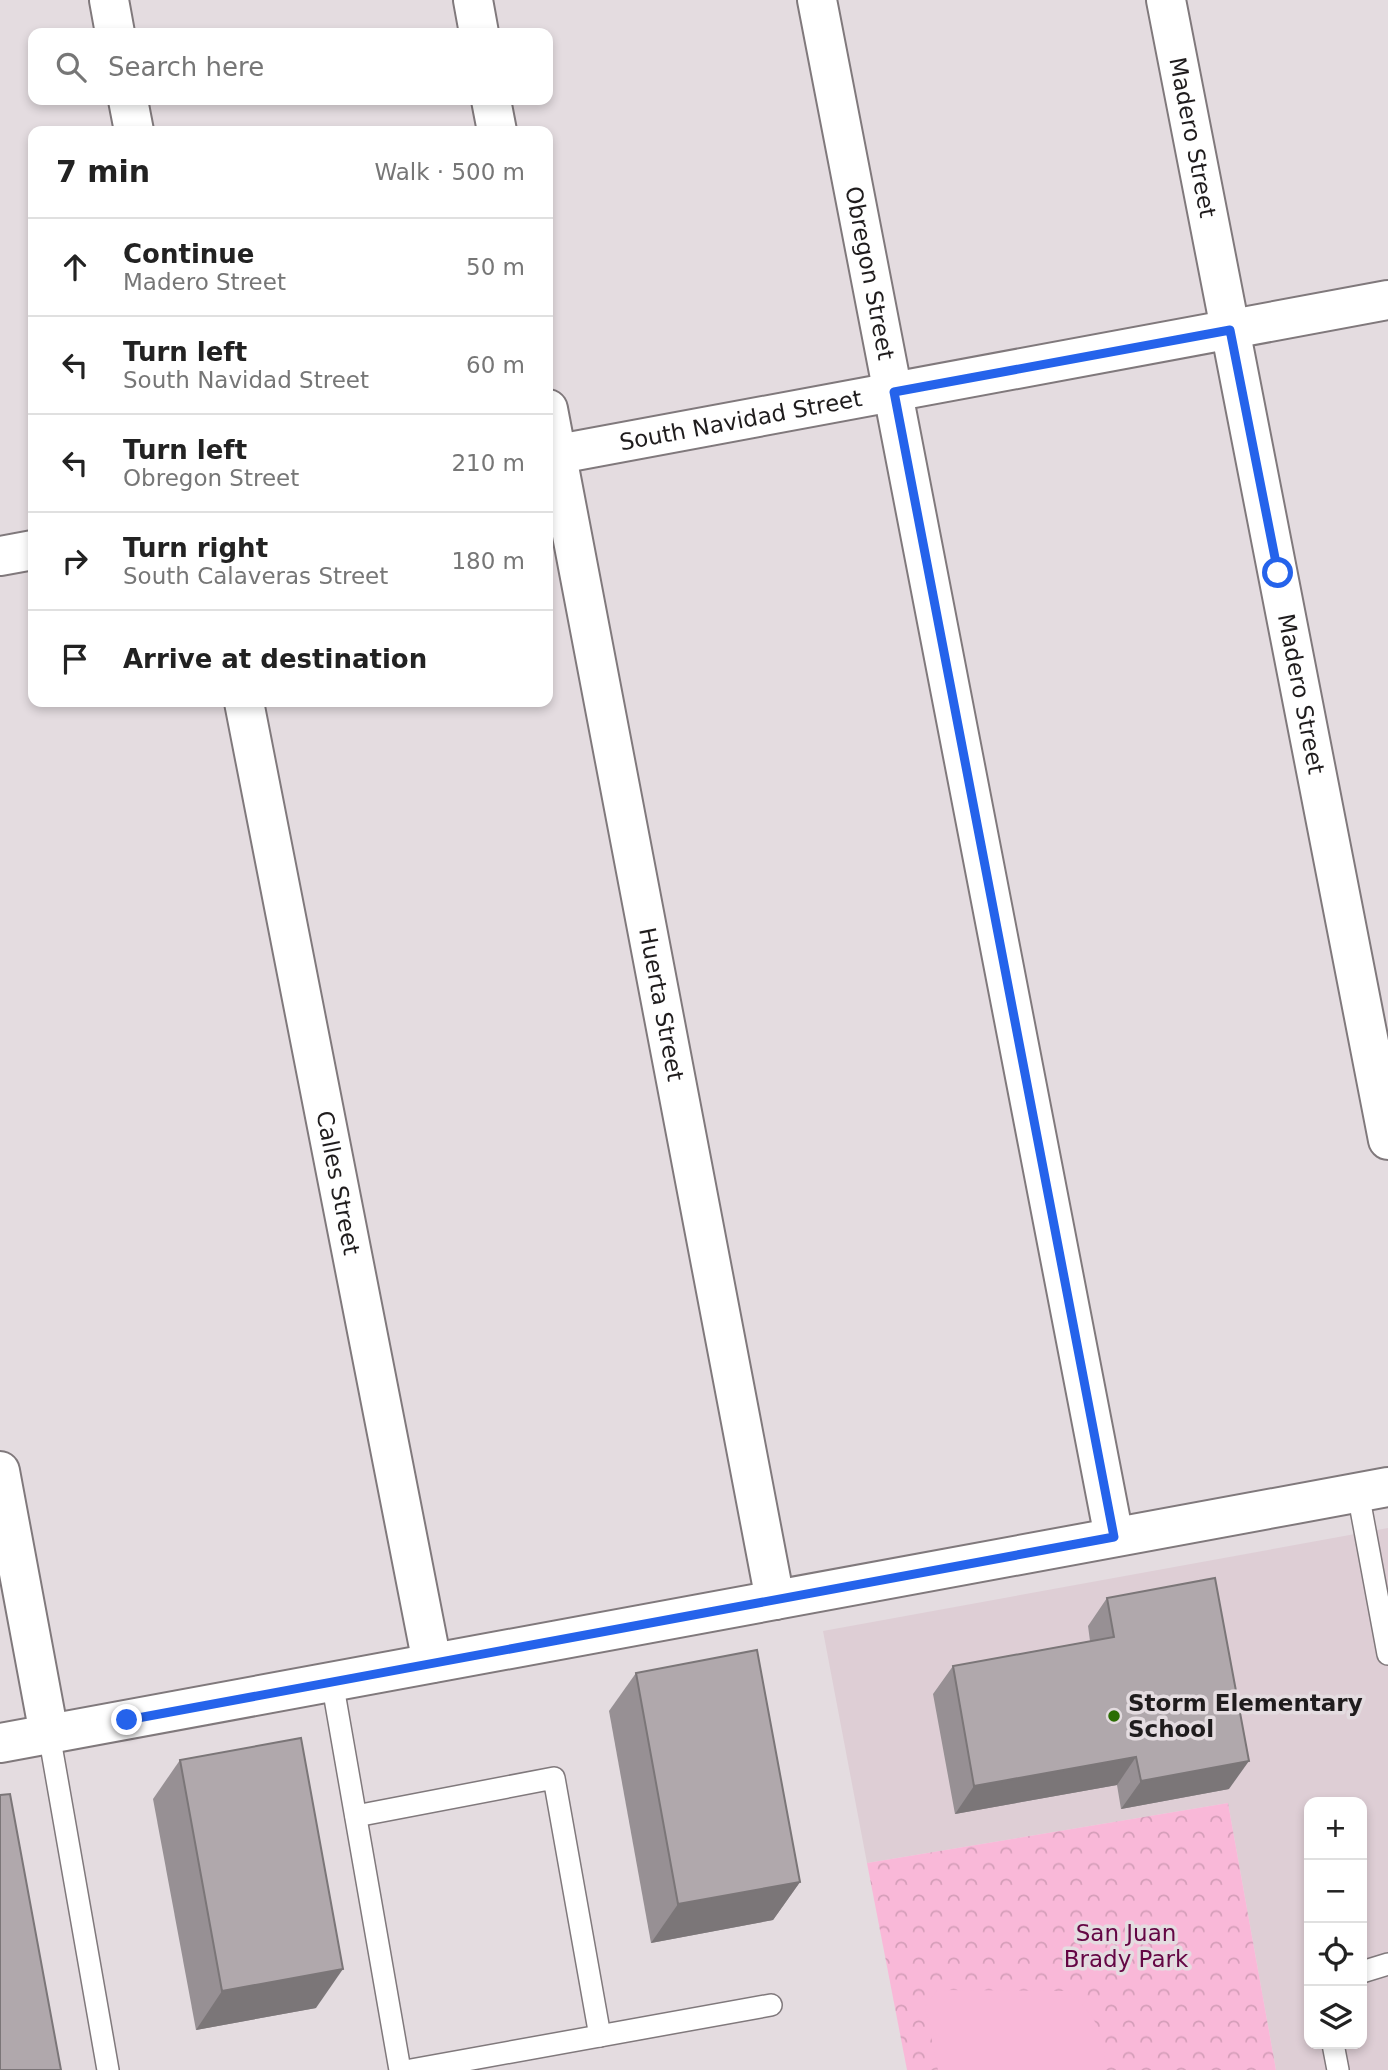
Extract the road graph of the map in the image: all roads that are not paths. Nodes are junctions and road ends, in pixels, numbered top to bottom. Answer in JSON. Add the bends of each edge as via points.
{"nodes":[{"id":1,"x":109,"y":0,"type":"edge"},
{"id":2,"x":472,"y":0,"type":"edge"},
{"id":3,"x":817,"y":0,"type":"edge"},
{"id":4,"x":1166,"y":0,"type":"edge"},
{"id":5,"x":114,"y":28,"type":"edge"},
{"id":6,"x":478,"y":28,"type":"edge"},
{"id":7,"x":129,"y":105,"type":"edge"},
{"id":8,"x":492,"y":105,"type":"edge"},
{"id":9,"x":133,"y":126,"type":"edge"},
{"id":10,"x":496,"y":126,"type":"edge"},
{"id":11,"x":1388,"y":300,"type":"edge"},
{"id":12,"x":1230,"y":330,"type":"junction"},
{"id":13,"x":894,"y":392,"type":"junction"},
{"id":14,"x":553,"y":455,"type":"edge"},
{"id":15,"x":553,"y":460,"type":"edge"},
{"id":16,"x":28,"y":551,"type":"edge"},
{"id":17,"x":0,"y":556,"type":"edge"},
{"id":18,"x":245,"y":707,"type":"edge"},
{"id":19,"x":1388,"y":1140,"type":"edge"},
{"id":20,"x":0,"y":1471,"type":"edge"},
{"id":21,"x":1373,"y":1490,"type":"edge"},
{"id":22,"x":1114,"y":1537,"type":"junction"},
{"id":23,"x":775,"y":1600,"type":"junction"},
{"id":24,"x":1388,"y":1654,"type":"edge"},
{"id":25,"x":432,"y":1663,"type":"junction"},
{"id":26,"x":332,"y":1681,"type":"junction"},
{"id":27,"x":49,"y":1734,"type":"junction"},
{"id":28,"x":0,"y":1743,"type":"edge"},
{"id":29,"x":356,"y":1816,"type":"junction"},
{"id":30,"x":1388,"y":1964,"type":"edge"},
{"id":31,"x":1367,"y":1970,"type":"edge"},
{"id":32,"x":771,"y":2005,"type":"dead end"},
{"id":33,"x":600,"y":2036,"type":"junction"},
{"id":34,"x":1334,"y":2049,"type":"edge"},
{"id":35,"x":108,"y":2070,"type":"edge"},
{"id":36,"x":400,"y":2070,"type":"edge"},
{"id":37,"x":411,"y":2070,"type":"edge"},
{"id":38,"x":1339,"y":2070,"type":"edge"}],
"edges":[{"from":1,"to":5,"type":"street"},
{"from":2,"to":6,"type":"street"},
{"from":3,"to":13,"type":"street","name":"Obregon Street"},
{"from":4,"to":12,"type":"street","name":"Madero Street"},
{"from":7,"to":9,"type":"street"},
{"from":8,"to":10,"type":"street"},
{"from":11,"to":12,"type":"street","name":"South Navidad Street"},
{"from":12,"to":13,"type":"street","name":"South Navidad Street"},
{"from":12,"to":19,"type":"street","name":"Madero Street"},
{"from":13,"to":14,"type":"street","name":"South Navidad Street"},
{"from":13,"to":22,"type":"street","name":"Obregon Street"},
{"from":15,"to":23,"type":"street","name":"Huerta Street"},
{"from":16,"to":17,"type":"street"},
{"from":18,"to":25,"type":"street","name":"Calles Street"},
{"from":20,"to":27,"type":"street"},
{"from":21,"to":22,"type":"street"},
{"from":21,"to":24,"type":"lane"},
{"from":22,"to":23,"type":"street"},
{"from":23,"to":25,"type":"street"},
{"from":25,"to":26,"type":"street"},
{"from":26,"to":27,"type":"street"},
{"from":26,"to":29,"type":"lane"},
{"from":27,"to":28,"type":"street"},
{"from":27,"to":35,"type":"lane"},
{"from":29,"to":33,"type":"lane","via":[[554,1778]]},
{"from":29,"to":36,"type":"lane"},
{"from":30,"to":31,"type":"lane"},
{"from":32,"to":33,"type":"lane"},
{"from":33,"to":37,"type":"lane"},
{"from":34,"to":38,"type":"lane"}]}
